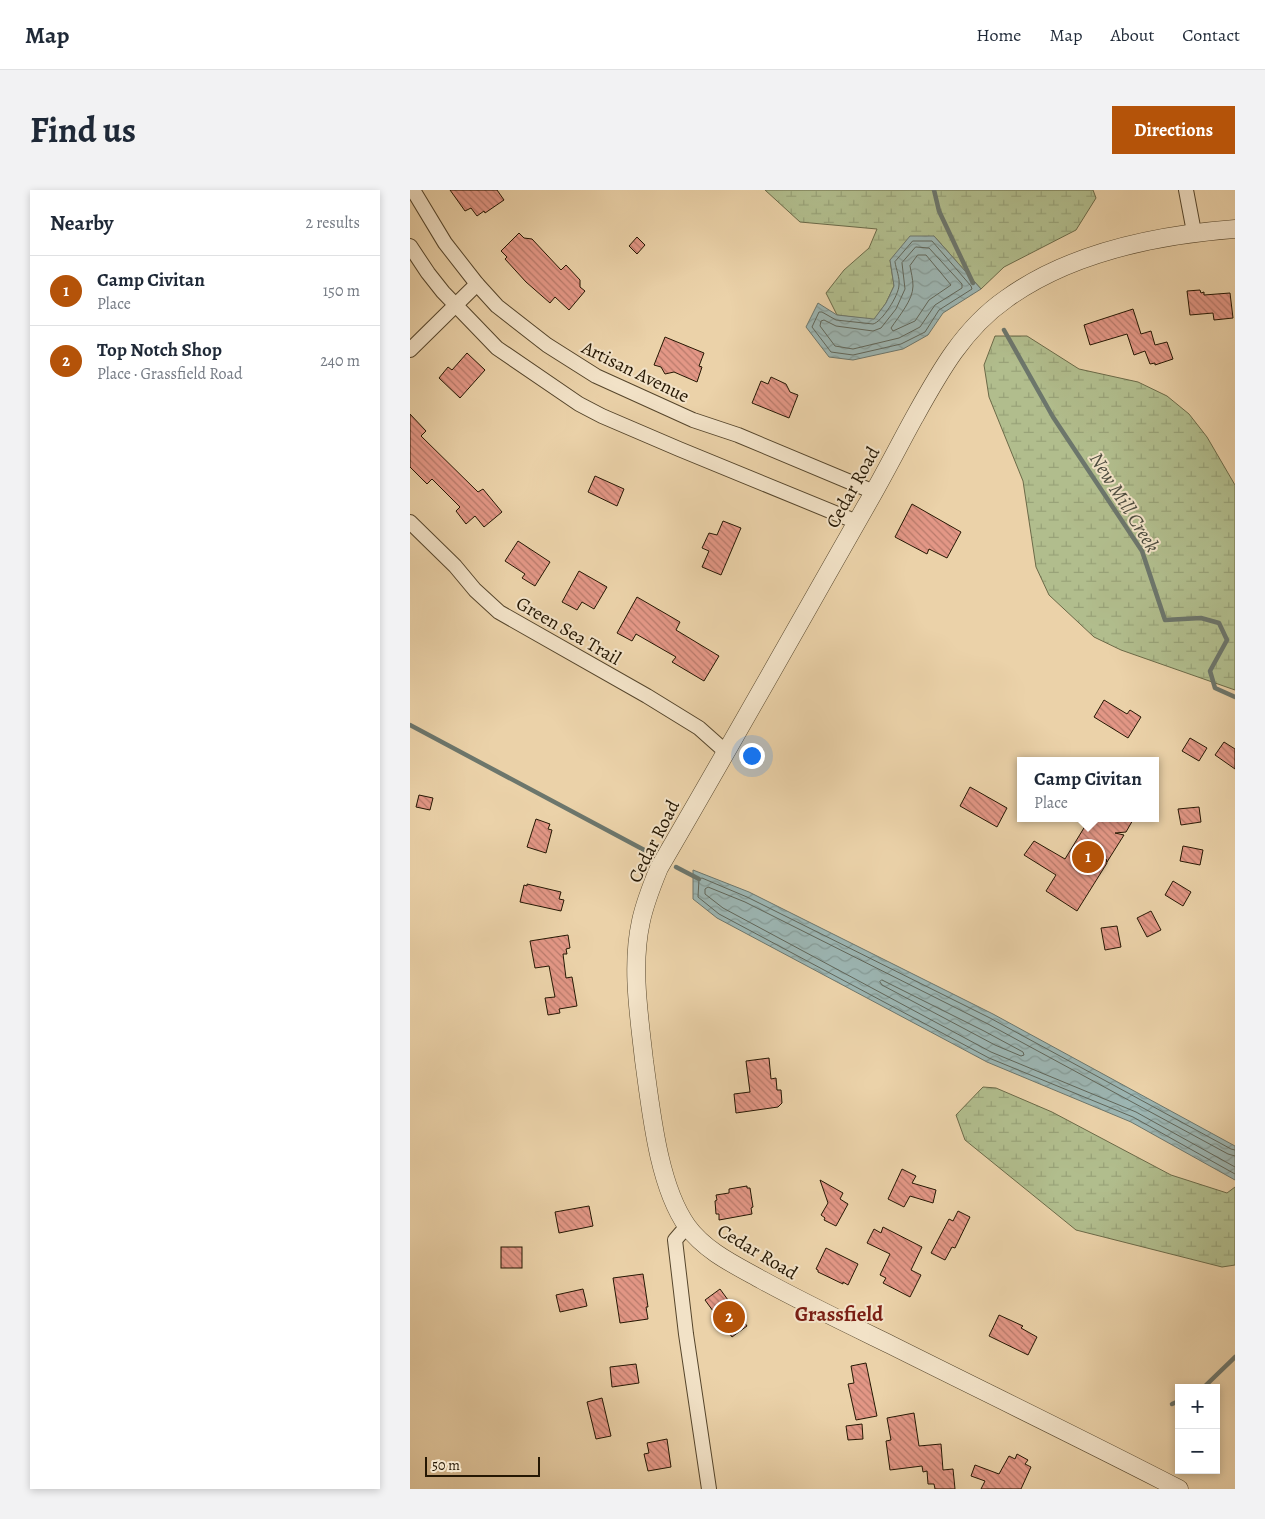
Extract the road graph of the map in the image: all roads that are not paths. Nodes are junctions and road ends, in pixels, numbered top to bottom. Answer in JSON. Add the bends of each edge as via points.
{"nodes":[{"id":1,"x":413,"y":190,"type":"edge"},
{"id":2,"x":1186,"y":190,"type":"edge"},
{"id":3,"x":1235,"y":229,"type":"edge"},
{"id":4,"x":1194,"y":232,"type":"junction"},
{"id":5,"x":410,"y":246,"type":"edge"},
{"id":6,"x":477,"y":284,"type":"junction"},
{"id":7,"x":455,"y":306,"type":"junction"},
{"id":8,"x":410,"y":350,"type":"edge"},
{"id":9,"x":874,"y":492,"type":"junction"},
{"id":10,"x":410,"y":522,"type":"edge"},
{"id":11,"x":857,"y":522,"type":"junction"},
{"id":12,"x":726,"y":752,"type":"junction"},
{"id":13,"x":687,"y":1226,"type":"junction"},
{"id":14,"x":709,"y":1489,"type":"edge"},
{"id":15,"x":1179,"y":1489,"type":"edge"}],
"edges":[{"from":1,"to":6,"type":"street","name":"Artisan Avenue","via":[[445,243]]},
{"from":2,"to":4,"type":"street"},
{"from":3,"to":4,"type":"street","name":"Cedar Road"},
{"from":4,"to":9,"type":"street","name":"Cedar Road","via":[[1156,239],[1080,261],[1027,285],[986,315],[955,348]]},
{"from":5,"to":7,"type":"street"},
{"from":6,"to":7,"type":"street"},
{"from":6,"to":9,"type":"street","name":"Artisan Avenue","via":[[522,327],[596,376],[693,420],[738,435]]},
{"from":7,"to":8,"type":"street"},
{"from":7,"to":11,"type":"street","via":[[497,348],[579,404]]},
{"from":9,"to":11,"type":"street","name":"Cedar Road"},
{"from":10,"to":12,"type":"street","name":"Green Sea Trail","via":[[499,612],[699,728]]},
{"from":11,"to":12,"type":"street","name":"Cedar Road"},
{"from":12,"to":13,"type":"street","name":"Cedar Road","via":[[659,868],[641,920],[637,955],[640,1030],[651,1110],[668,1188]]},
{"from":13,"to":14,"type":"street","via":[[675,1240]]},
{"from":13,"to":15,"type":"street","name":"Cedar Road","via":[[712,1251],[805,1304]]}]}
